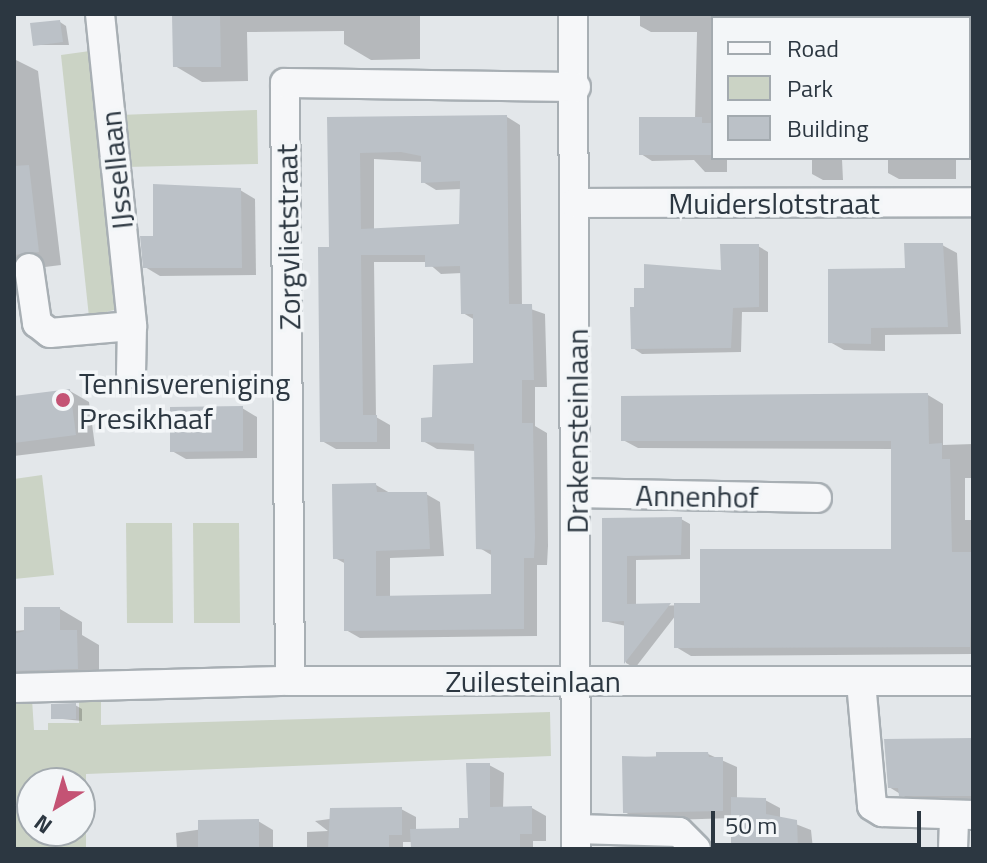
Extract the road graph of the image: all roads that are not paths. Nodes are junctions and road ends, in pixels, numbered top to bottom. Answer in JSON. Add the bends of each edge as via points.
{"nodes":[{"id":1,"x":100,"y":14,"type":"edge"},
{"id":2,"x":573,"y":14,"type":"edge"},
{"id":3,"x":576,"y":87,"type":"junction"},
{"id":4,"x":973,"y":202,"type":"edge"},
{"id":5,"x":575,"y":203,"type":"junction"},
{"id":6,"x":29,"y":268,"type":"dead end"},
{"id":7,"x":132,"y":326,"type":"junction"},
{"id":8,"x":131,"y":373,"type":"dead end"},
{"id":9,"x":577,"y":493,"type":"junction"},
{"id":10,"x":817,"y":498,"type":"dead end"},
{"id":11,"x":290,"y":681,"type":"junction"},
{"id":12,"x":578,"y":681,"type":"junction"},
{"id":13,"x":973,"y":681,"type":"edge"},
{"id":14,"x":861,"y":682,"type":"junction"},
{"id":15,"x":14,"y":688,"type":"edge"},
{"id":16,"x":963,"y":815,"type":"edge"},
{"id":17,"x":576,"y":839,"type":"edge"},
{"id":18,"x":696,"y":849,"type":"edge"},
{"id":19,"x":953,"y":849,"type":"edge"}],
"edges":[{"from":1,"to":7,"type":"street","name":"IJssellaan"},
{"from":2,"to":3,"type":"street","name":"Drakensteinlaan"},
{"from":3,"to":5,"type":"street","name":"Drakensteinlaan"},
{"from":3,"to":11,"type":"street","name":"Zorgvlietstraat","via":[[285,83]]},
{"from":4,"to":5,"type":"street","name":"Muiderslotstraat"},
{"from":5,"to":9,"type":"street","name":"Drakensteinlaan"},
{"from":6,"to":7,"type":"street","via":[[37,323],[50,333]]},
{"from":7,"to":8,"type":"street","name":"IJssellaan"},
{"from":9,"to":10,"type":"street","name":"Annenhof"},
{"from":9,"to":12,"type":"street","name":"Drakensteinlaan"},
{"from":11,"to":12,"type":"street","name":"Zuilesteinlaan"},
{"from":11,"to":15,"type":"street","name":"Zuilesteinlaan"},
{"from":12,"to":14,"type":"street","name":"Zuilesteinlaan"},
{"from":12,"to":17,"type":"street","name":"Drakensteinlaan"},
{"from":13,"to":14,"type":"street","name":"Zuilesteinlaan"},
{"from":14,"to":16,"type":"street","via":[[872,806],[882,812]]},
{"from":16,"to":19,"type":"street"},
{"from":17,"to":18,"type":"street","via":[[679,832]]}]}
